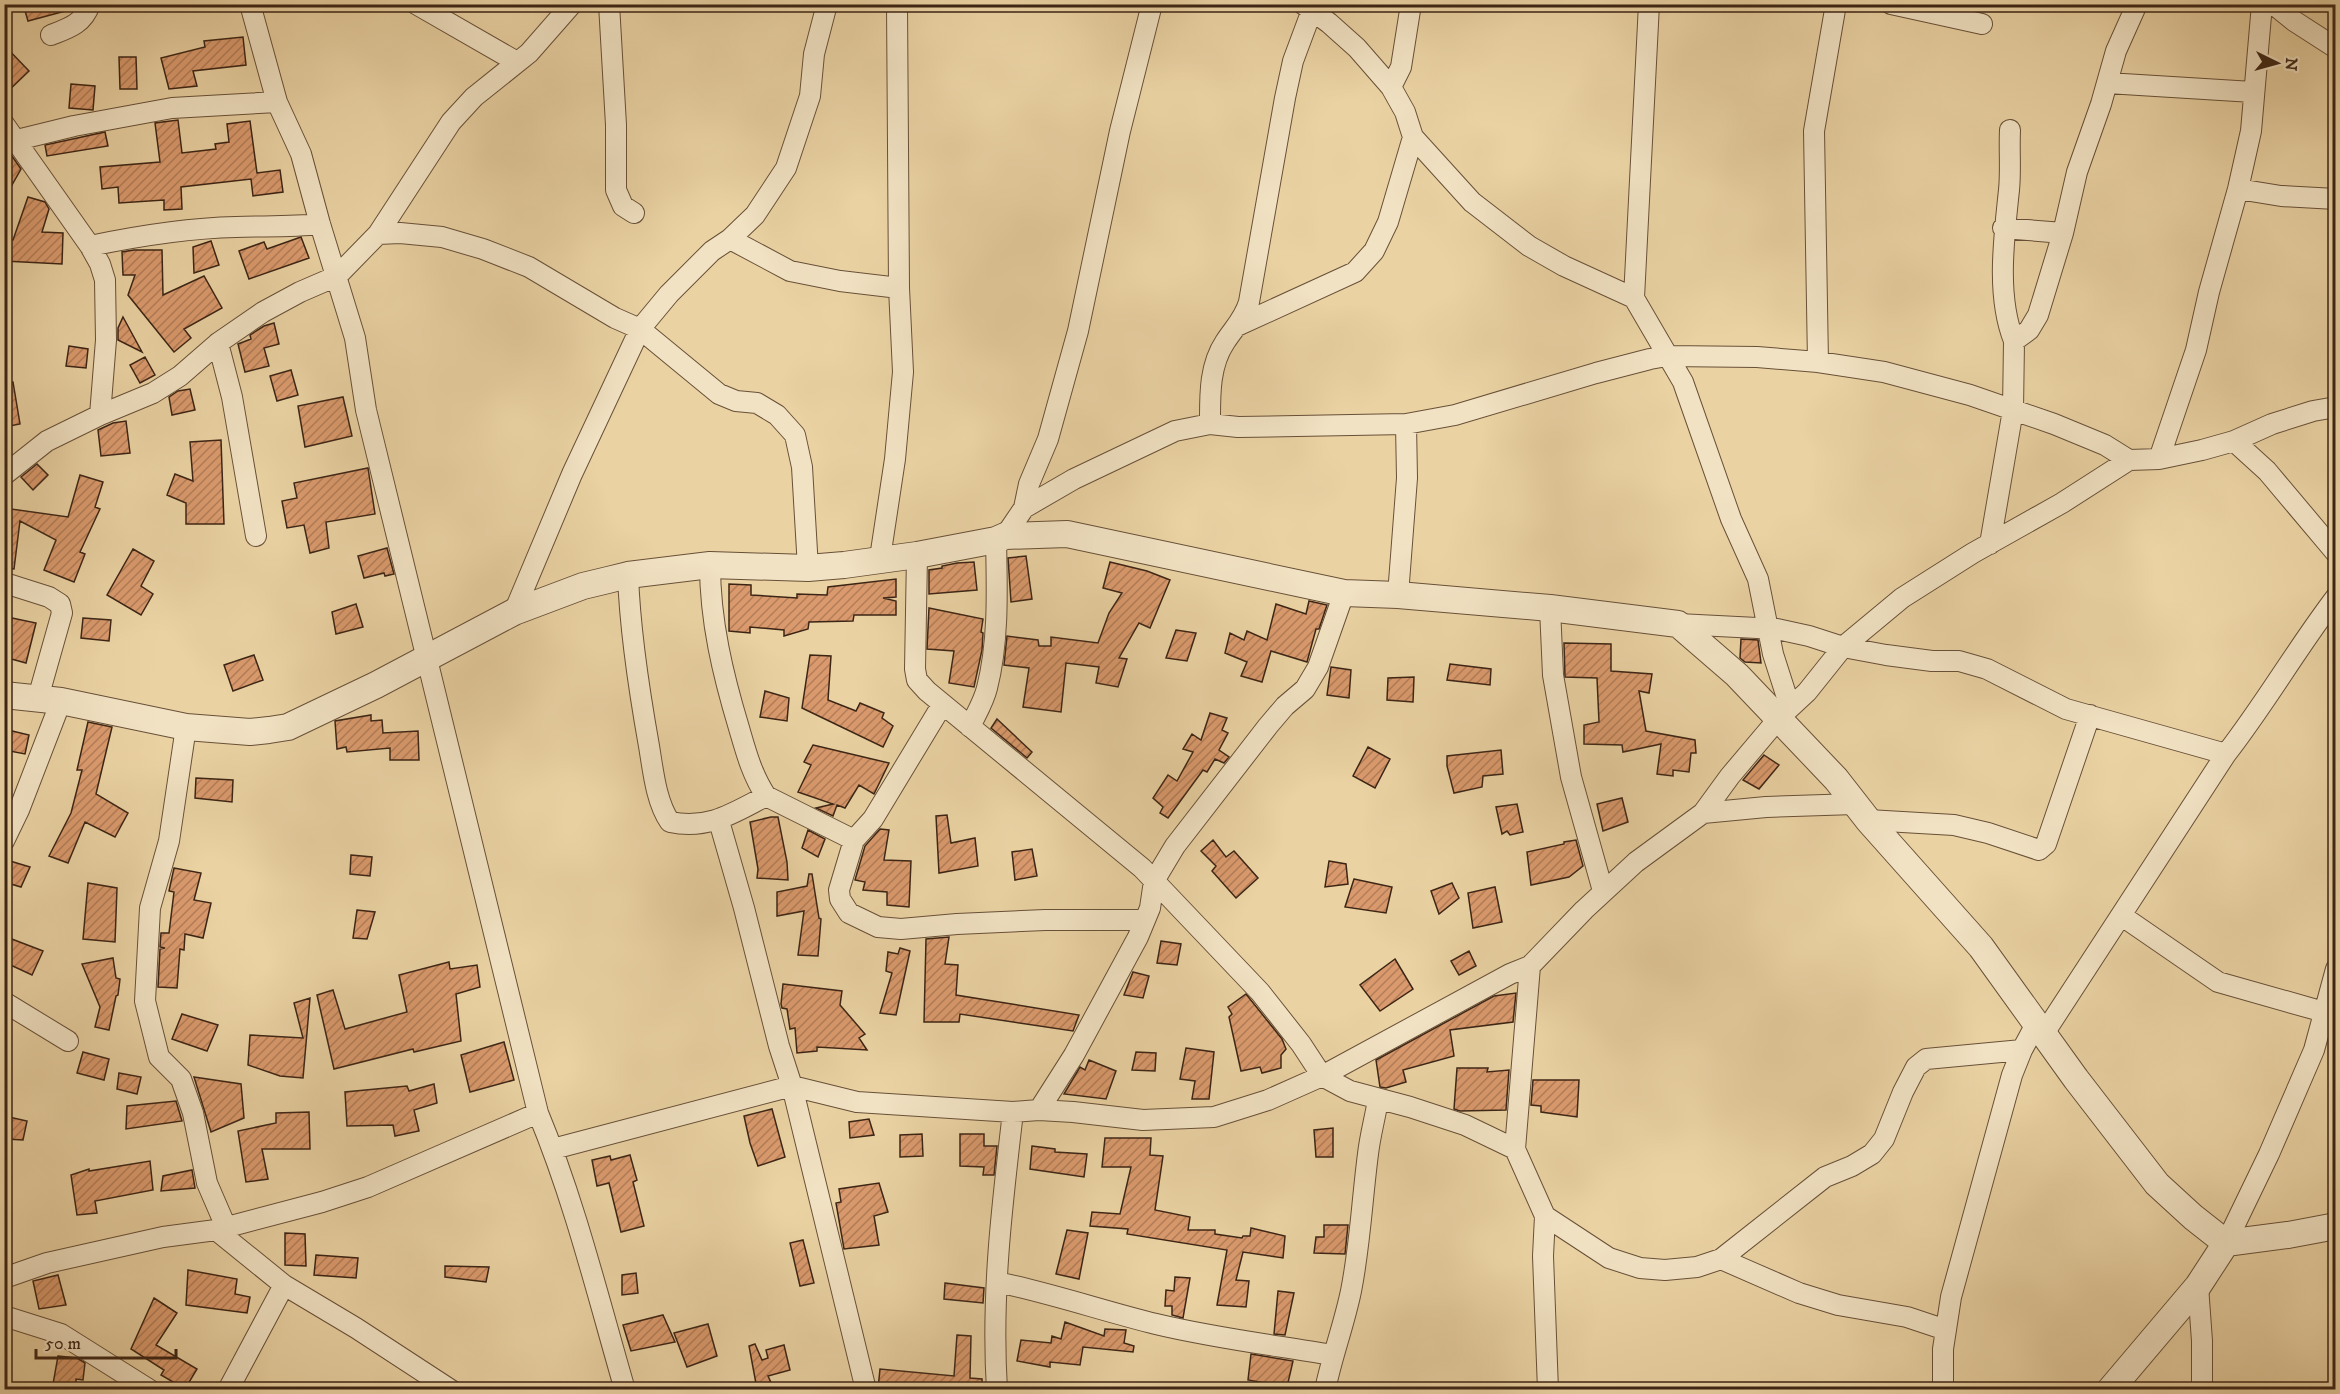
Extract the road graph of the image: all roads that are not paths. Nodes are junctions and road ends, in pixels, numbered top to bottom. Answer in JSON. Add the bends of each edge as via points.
{"nodes":[{"id":1,"x":90,"y":4,"type":"edge"},
{"id":2,"x":250,"y":4,"type":"edge"},
{"id":3,"x":416,"y":4,"type":"edge"},
{"id":4,"x":572,"y":4,"type":"edge"},
{"id":5,"x":609,"y":4,"type":"edge"},
{"id":6,"x":827,"y":4,"type":"edge"},
{"id":7,"x":897,"y":4,"type":"edge"},
{"id":8,"x":1152,"y":4,"type":"edge"},
{"id":9,"x":1411,"y":4,"type":"edge"},
{"id":10,"x":1648,"y":4,"type":"edge"},
{"id":11,"x":1836,"y":4,"type":"edge"},
{"id":12,"x":1891,"y":4,"type":"edge"},
{"id":13,"x":2137,"y":4,"type":"edge"},
{"id":14,"x":2262,"y":4,"type":"edge"},
{"id":15,"x":2273,"y":4,"type":"edge"},
{"id":16,"x":1307,"y":7,"type":"edge"},
{"id":17,"x":1982,"y":24,"type":"dead end"},
{"id":18,"x":51,"y":35,"type":"dead end"},
{"id":19,"x":2336,"y":48,"type":"edge"},
{"id":20,"x":517,"y":62,"type":"junction"},
{"id":21,"x":2107,"y":83,"type":"junction"},
{"id":22,"x":1391,"y":87,"type":"junction"},
{"id":23,"x":2253,"y":92,"type":"junction"},
{"id":24,"x":277,"y":102,"type":"junction"},
{"id":25,"x":4,"y":124,"type":"edge"},
{"id":26,"x":2010,"y":130,"type":"dead end"},
{"id":27,"x":1413,"y":137,"type":"junction"},
{"id":28,"x":17,"y":140,"type":"junction"},
{"id":29,"x":2238,"y":189,"type":"junction"},
{"id":30,"x":2336,"y":199,"type":"edge"},
{"id":31,"x":634,"y":213,"type":"dead end"},
{"id":32,"x":320,"y":225,"type":"junction"},
{"id":33,"x":2003,"y":228,"type":"junction"},
{"id":34,"x":2063,"y":233,"type":"junction"},
{"id":35,"x":378,"y":234,"type":"junction"},
{"id":36,"x":730,"y":239,"type":"junction"},
{"id":37,"x":90,"y":246,"type":"junction"},
{"id":38,"x":337,"y":276,"type":"junction"},
{"id":39,"x":899,"y":288,"type":"junction"},
{"id":40,"x":1634,"y":298,"type":"junction"},
{"id":41,"x":1237,"y":326,"type":"junction"},
{"id":42,"x":640,"y":329,"type":"junction"},
{"id":43,"x":2014,"y":342,"type":"junction"},
{"id":44,"x":218,"y":343,"type":"junction"},
{"id":45,"x":1667,"y":356,"type":"junction"},
{"id":46,"x":1818,"y":362,"type":"junction"},
{"id":47,"x":2336,"y":407,"type":"edge"},
{"id":48,"x":2013,"y":410,"type":"junction"},
{"id":49,"x":100,"y":415,"type":"junction"},
{"id":50,"x":1210,"y":424,"type":"junction"},
{"id":51,"x":1406,"y":424,"type":"junction"},
{"id":52,"x":2234,"y":441,"type":"junction"},
{"id":53,"x":2159,"y":459,"type":"junction"},
{"id":54,"x":2129,"y":460,"type":"junction"},
{"id":55,"x":4,"y":475,"type":"edge"},
{"id":56,"x":1023,"y":508,"type":"junction"},
{"id":57,"x":256,"y":536,"type":"dead end"},
{"id":58,"x":1000,"y":538,"type":"junction"},
{"id":59,"x":1990,"y":544,"type":"junction"},
{"id":60,"x":2336,"y":552,"type":"edge"},
{"id":61,"x":917,"y":555,"type":"junction"},
{"id":62,"x":880,"y":558,"type":"junction"},
{"id":63,"x":710,"y":566,"type":"junction"},
{"id":64,"x":808,"y":568,"type":"junction"},
{"id":65,"x":628,"y":575,"type":"junction"},
{"id":66,"x":8,"y":584,"type":"dead end"},
{"id":67,"x":1344,"y":593,"type":"junction"},
{"id":68,"x":1398,"y":595,"type":"junction"},
{"id":69,"x":2336,"y":597,"type":"edge"},
{"id":70,"x":1550,"y":608,"type":"junction"},
{"id":71,"x":514,"y":612,"type":"junction"},
{"id":72,"x":1678,"y":624,"type":"junction"},
{"id":73,"x":1767,"y":629,"type":"junction"},
{"id":74,"x":1843,"y":647,"type":"junction"},
{"id":75,"x":426,"y":659,"type":"junction"},
{"id":76,"x":4,"y":695,"type":"edge"},
{"id":77,"x":50,"y":699,"type":"junction"},
{"id":78,"x":942,"y":705,"type":"junction"},
{"id":79,"x":1785,"y":713,"type":"junction"},
{"id":80,"x":2090,"y":715,"type":"junction"},
{"id":81,"x":186,"y":727,"type":"junction"},
{"id":82,"x":970,"y":727,"type":"junction"},
{"id":83,"x":2226,"y":754,"type":"junction"},
{"id":84,"x":766,"y":796,"type":"junction"},
{"id":85,"x":1862,"y":812,"type":"junction"},
{"id":86,"x":1703,"y":813,"type":"junction"},
{"id":87,"x":718,"y":821,"type":"junction"},
{"id":88,"x":4,"y":840,"type":"edge"},
{"id":89,"x":854,"y":840,"type":"junction"},
{"id":90,"x":1154,"y":881,"type":"junction"},
{"id":91,"x":1603,"y":891,"type":"junction"},
{"id":92,"x":2122,"y":916,"type":"junction"},
{"id":93,"x":1144,"y":920,"type":"junction"},
{"id":94,"x":1530,"y":966,"type":"junction"},
{"id":95,"x":2336,"y":969,"type":"edge"},
{"id":96,"x":4,"y":1002,"type":"edge"},
{"id":97,"x":2324,"y":1012,"type":"junction"},
{"id":98,"x":2040,"y":1030,"type":"junction"},
{"id":99,"x":68,"y":1041,"type":"dead end"},
{"id":100,"x":2022,"y":1050,"type":"junction"},
{"id":101,"x":1322,"y":1076,"type":"junction"},
{"id":102,"x":792,"y":1086,"type":"junction"},
{"id":103,"x":1378,"y":1100,"type":"junction"},
{"id":104,"x":1040,"y":1110,"type":"junction"},
{"id":105,"x":1013,"y":1112,"type":"junction"},
{"id":106,"x":538,"y":1113,"type":"junction"},
{"id":107,"x":553,"y":1149,"type":"junction"},
{"id":108,"x":1515,"y":1149,"type":"junction"},
{"id":109,"x":1545,"y":1216,"type":"junction"},
{"id":110,"x":2336,"y":1226,"type":"edge"},
{"id":111,"x":221,"y":1229,"type":"junction"},
{"id":112,"x":2226,"y":1243,"type":"junction"},
{"id":113,"x":1721,"y":1259,"type":"junction"},
{"id":114,"x":4,"y":1278,"type":"edge"},
{"id":115,"x":997,"y":1282,"type":"junction"},
{"id":116,"x":284,"y":1285,"type":"junction"},
{"id":117,"x":2198,"y":1286,"type":"junction"},
{"id":118,"x":4,"y":1316,"type":"edge"},
{"id":119,"x":1946,"y":1330,"type":"junction"},
{"id":120,"x":1332,"y":1355,"type":"junction"},
{"id":121,"x":150,"y":1389,"type":"edge"},
{"id":122,"x":228,"y":1389,"type":"edge"},
{"id":123,"x":451,"y":1389,"type":"edge"},
{"id":124,"x":625,"y":1389,"type":"edge"},
{"id":125,"x":866,"y":1389,"type":"edge"},
{"id":126,"x":997,"y":1389,"type":"edge"},
{"id":127,"x":1325,"y":1389,"type":"edge"},
{"id":128,"x":1548,"y":1389,"type":"edge"},
{"id":129,"x":1943,"y":1389,"type":"edge"},
{"id":130,"x":2110,"y":1389,"type":"edge"},
{"id":131,"x":2202,"y":1389,"type":"edge"}],
"edges":[{"from":1,"to":18,"type":"street","via":[[78,24]]},
{"from":2,"to":24,"type":"street"},
{"from":3,"to":20,"type":"street"},
{"from":4,"to":20,"type":"street"},
{"from":5,"to":31,"type":"street","via":[[616,190],[623,206]]},
{"from":6,"to":36,"type":"street","via":[[814,54],[810,96],[786,168],[755,215]]},
{"from":7,"to":39,"type":"street"},
{"from":8,"to":56,"type":"street","via":[[1120,131],[1078,331],[1048,440]]},
{"from":9,"to":22,"type":"street","via":[[1401,66]]},
{"from":10,"to":40,"type":"street"},
{"from":11,"to":46,"type":"street","via":[[1814,131]]},
{"from":12,"to":17,"type":"street"},
{"from":13,"to":21,"type":"street"},
{"from":14,"to":23,"type":"street"},
{"from":15,"to":19,"type":"street"},
{"from":16,"to":22,"type":"street","via":[[1357,48]]},
{"from":16,"to":41,"type":"street","via":[[1293,61],[1249,302]]},
{"from":20,"to":35,"type":"street","via":[[474,97],[451,122]]},
{"from":21,"to":23,"type":"street"},
{"from":21,"to":34,"type":"street","via":[[2077,172]]},
{"from":22,"to":27,"type":"street"},
{"from":23,"to":29,"type":"street","via":[[2251,131]]},
{"from":24,"to":28,"type":"street","via":[[172,108]]},
{"from":24,"to":32,"type":"street","via":[[301,154]]},
{"from":25,"to":28,"type":"street"},
{"from":26,"to":33,"type":"street","via":[[2009,188]]},
{"from":27,"to":40,"type":"street","via":[[1464,194],[1529,246]]},
{"from":27,"to":41,"type":"street","via":[[1388,222],[1374,251],[1355,272]]},
{"from":28,"to":37,"type":"street"},
{"from":29,"to":30,"type":"street"},
{"from":29,"to":53,"type":"street","via":[[2196,350]]},
{"from":32,"to":37,"type":"street","via":[[237,226],[152,234]]},
{"from":32,"to":38,"type":"street"},
{"from":33,"to":34,"type":"street"},
{"from":33,"to":43,"type":"street","via":[[2006,311]]},
{"from":34,"to":43,"type":"street","via":[[2038,315],[2029,330]]},
{"from":35,"to":38,"type":"street"},
{"from":35,"to":42,"type":"street","via":[[442,237],[483,249],[529,267]]},
{"from":36,"to":39,"type":"street","via":[[790,271],[840,282]]},
{"from":36,"to":42,"type":"street","via":[[676,286]]},
{"from":37,"to":49,"type":"street","via":[[105,280],[106,340]]},
{"from":38,"to":44,"type":"street","via":[[263,312]]},
{"from":38,"to":75,"type":"street","via":[[355,338],[366,410]]},
{"from":39,"to":62,"type":"street","via":[[903,372]]},
{"from":40,"to":45,"type":"street"},
{"from":41,"to":50,"type":"street","via":[[1224,342],[1213,367]]},
{"from":42,"to":64,"type":"street","via":[[719,394],[757,403],[795,435],[802,467]]},
{"from":42,"to":71,"type":"street","via":[[572,474]]},
{"from":43,"to":48,"type":"street"},
{"from":44,"to":49,"type":"street","via":[[153,393]]},
{"from":44,"to":57,"type":"street","via":[[232,397]]},
{"from":45,"to":46,"type":"street"},
{"from":45,"to":51,"type":"street","via":[[1455,416]]},
{"from":45,"to":73,"type":"street","via":[[1683,382],[1731,519],[1758,579]]},
{"from":46,"to":48,"type":"street","via":[[1928,382]]},
{"from":47,"to":52,"type":"street","via":[[2272,424]]},
{"from":48,"to":54,"type":"street","via":[[2105,444]]},
{"from":48,"to":59,"type":"street"},
{"from":49,"to":55,"type":"street","via":[[47,441]]},
{"from":50,"to":51,"type":"street"},
{"from":50,"to":56,"type":"street","via":[[1175,431]]},
{"from":51,"to":68,"type":"street","via":[[1407,478]]},
{"from":52,"to":53,"type":"street"},
{"from":52,"to":60,"type":"street","via":[[2267,471]]},
{"from":53,"to":54,"type":"street"},
{"from":54,"to":59,"type":"street"},
{"from":56,"to":58,"type":"street"},
{"from":58,"to":61,"type":"street"},
{"from":58,"to":67,"type":"street","via":[[1067,534]]},
{"from":58,"to":82,"type":"street","via":[[994,650],[987,690]]},
{"from":59,"to":74,"type":"street","via":[[1902,598]]},
{"from":61,"to":62,"type":"street"},
{"from":61,"to":78,"type":"street","via":[[915,669],[917,680]]},
{"from":62,"to":64,"type":"street"},
{"from":63,"to":64,"type":"street"},
{"from":63,"to":65,"type":"street"},
{"from":63,"to":84,"type":"street","via":[[715,632],[731,704],[756,782]]},
{"from":65,"to":71,"type":"street","via":[[583,586]]},
{"from":65,"to":87,"type":"street","via":[[629,614],[660,800],[670,822],[685,825]]},
{"from":66,"to":77,"type":"street","via":[[60,604]]},
{"from":67,"to":68,"type":"street"},
{"from":67,"to":90,"type":"street","via":[[1318,667],[1305,689],[1268,726],[1175,846]]},
{"from":68,"to":70,"type":"street"},
{"from":69,"to":83,"type":"street"},
{"from":70,"to":72,"type":"street"},
{"from":70,"to":91,"type":"street","via":[[1553,675],[1571,777]]},
{"from":71,"to":75,"type":"street"},
{"from":72,"to":73,"type":"street"},
{"from":72,"to":79,"type":"street"},
{"from":73,"to":74,"type":"street"},
{"from":73,"to":79,"type":"street"},
{"from":74,"to":79,"type":"street"},
{"from":74,"to":80,"type":"street","via":[[1987,669],[2066,709]]},
{"from":75,"to":81,"type":"street","via":[[288,727],[250,732]]},
{"from":75,"to":106,"type":"street"},
{"from":76,"to":77,"type":"street"},
{"from":77,"to":81,"type":"street"},
{"from":77,"to":88,"type":"street","via":[[19,810]]},
{"from":78,"to":82,"type":"street"},
{"from":78,"to":89,"type":"street","via":[[873,819]]},
{"from":79,"to":85,"type":"street"},
{"from":79,"to":86,"type":"street"},
{"from":80,"to":83,"type":"street"},
{"from":80,"to":85,"type":"street","via":[[2046,844],[2039,850],[1954,825]]},
{"from":81,"to":111,"type":"street","via":[[169,842],[150,909],[145,1001],[159,1057],[181,1079],[193,1113]]},
{"from":82,"to":90,"type":"street"},
{"from":83,"to":92,"type":"street"},
{"from":84,"to":87,"type":"street"},
{"from":84,"to":89,"type":"street"},
{"from":85,"to":86,"type":"street","via":[[1755,807]]},
{"from":85,"to":98,"type":"street","via":[[1981,947]]},
{"from":86,"to":91,"type":"street"},
{"from":87,"to":102,"type":"street"},
{"from":89,"to":93,"type":"street","via":[[839,890],[840,899],[849,912],[878,927]]},
{"from":90,"to":93,"type":"street"},
{"from":90,"to":101,"type":"street","via":[[1260,992]]},
{"from":91,"to":94,"type":"street"},
{"from":92,"to":97,"type":"street","via":[[2218,982]]},
{"from":92,"to":98,"type":"street"},
{"from":93,"to":104,"type":"street","via":[[1079,1045]]},
{"from":94,"to":101,"type":"street"},
{"from":94,"to":108,"type":"street"},
{"from":95,"to":97,"type":"street"},
{"from":96,"to":99,"type":"street"},
{"from":97,"to":112,"type":"street","via":[[2314,1050]]},
{"from":98,"to":100,"type":"street"},
{"from":98,"to":112,"type":"street","via":[[2157,1184]]},
{"from":100,"to":113,"type":"street","via":[[1926,1059],[1916,1067],[1884,1139],[1872,1154],[1825,1177]]},
{"from":100,"to":119,"type":"street","via":[[1969,1227]]},
{"from":101,"to":103,"type":"street"},
{"from":101,"to":104,"type":"street","via":[[1268,1100],[1214,1117],[1143,1120]]},
{"from":102,"to":105,"type":"street","via":[[857,1102]]},
{"from":102,"to":107,"type":"street"},
{"from":102,"to":125,"type":"street"},
{"from":103,"to":108,"type":"street","via":[[1465,1125]]},
{"from":103,"to":120,"type":"street","via":[[1351,1292]]},
{"from":104,"to":105,"type":"street"},
{"from":105,"to":115,"type":"street"},
{"from":106,"to":107,"type":"street"},
{"from":106,"to":111,"type":"street","via":[[368,1187]]},
{"from":107,"to":124,"type":"street"},
{"from":108,"to":109,"type":"street"},
{"from":109,"to":113,"type":"street","via":[[1609,1258],[1640,1268],[1696,1267]]},
{"from":109,"to":128,"type":"street"},
{"from":110,"to":112,"type":"street"},
{"from":111,"to":114,"type":"street","via":[[163,1237],[47,1263]]},
{"from":111,"to":116,"type":"street"},
{"from":112,"to":117,"type":"street"},
{"from":113,"to":119,"type":"street","via":[[1799,1293],[1838,1305],[1907,1317]]},
{"from":115,"to":120,"type":"street","via":[[1156,1324]]},
{"from":115,"to":126,"type":"street"},
{"from":116,"to":122,"type":"street"},
{"from":116,"to":123,"type":"street"},
{"from":117,"to":130,"type":"street"},
{"from":117,"to":131,"type":"street"},
{"from":118,"to":121,"type":"street","via":[[61,1334]]},
{"from":119,"to":129,"type":"street"},
{"from":120,"to":127,"type":"street"}]}
